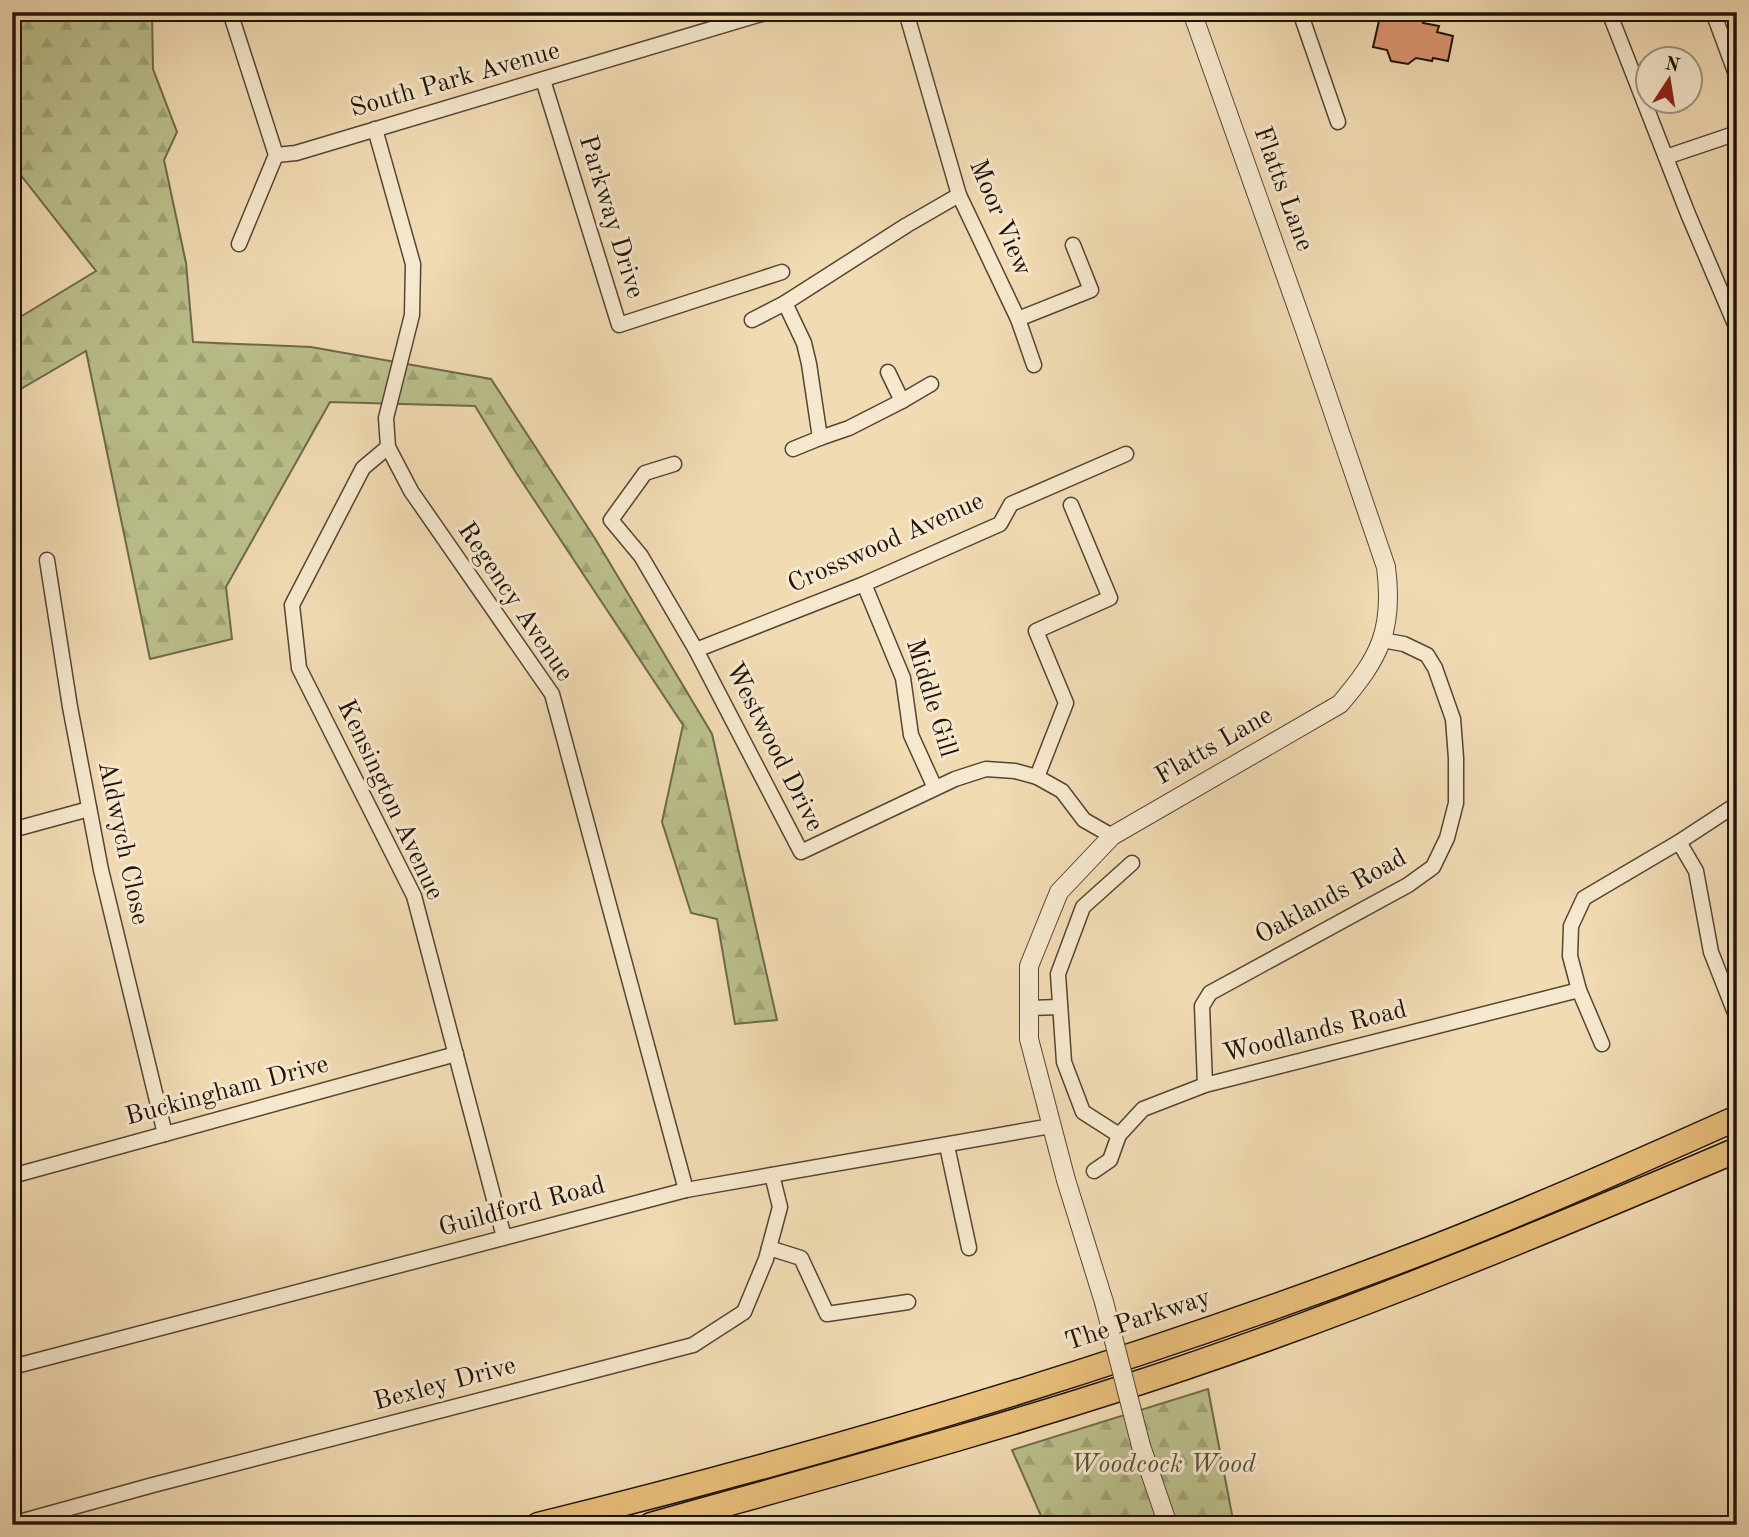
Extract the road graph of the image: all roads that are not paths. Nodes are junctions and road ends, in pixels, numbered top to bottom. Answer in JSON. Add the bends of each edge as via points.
{"nodes":[{"id":1,"x":230,"y":12,"type":"edge"},
{"id":2,"x":768,"y":12,"type":"edge"},
{"id":3,"x":906,"y":12,"type":"edge"},
{"id":4,"x":1192,"y":12,"type":"edge"},
{"id":5,"x":1300,"y":12,"type":"edge"},
{"id":6,"x":1609,"y":12,"type":"edge"},
{"id":7,"x":1713,"y":12,"type":"edge"},
{"id":8,"x":1737,"y":77,"type":"edge"},
{"id":9,"x":543,"y":80,"type":"junction"},
{"id":10,"x":1338,"y":122,"type":"dead end"},
{"id":11,"x":375,"y":129,"type":"junction"},
{"id":12,"x":1737,"y":133,"type":"edge"},
{"id":13,"x":276,"y":155,"type":"junction"},
{"id":14,"x":1666,"y":157,"type":"junction"},
{"id":15,"x":959,"y":195,"type":"junction"},
{"id":16,"x":239,"y":244,"type":"dead end"},
{"id":17,"x":1073,"y":245,"type":"dead end"},
{"id":18,"x":782,"y":272,"type":"dead end"},
{"id":19,"x":785,"y":303,"type":"junction"},
{"id":20,"x":1018,"y":319,"type":"junction"},
{"id":21,"x":752,"y":320,"type":"dead end"},
{"id":22,"x":1737,"y":329,"type":"edge"},
{"id":23,"x":1034,"y":365,"type":"dead end"},
{"id":24,"x":888,"y":372,"type":"dead end"},
{"id":25,"x":931,"y":384,"type":"dead end"},
{"id":26,"x":902,"y":401,"type":"junction"},
{"id":27,"x":820,"y":438,"type":"junction"},
{"id":28,"x":388,"y":447,"type":"junction"},
{"id":29,"x":793,"y":449,"type":"dead end"},
{"id":30,"x":1126,"y":454,"type":"dead end"},
{"id":31,"x":674,"y":464,"type":"dead end"},
{"id":32,"x":1071,"y":505,"type":"dead end"},
{"id":33,"x":47,"y":560,"type":"dead end"},
{"id":34,"x":864,"y":584,"type":"junction"},
{"id":35,"x":1382,"y":640,"type":"junction"},
{"id":36,"x":696,"y":650,"type":"junction"},
{"id":37,"x":1037,"y":777,"type":"junction"},
{"id":38,"x":935,"y":788,"type":"junction"},
{"id":39,"x":1737,"y":804,"type":"edge"},
{"id":40,"x":89,"y":808,"type":"junction"},
{"id":41,"x":12,"y":830,"type":"edge"},
{"id":42,"x":1112,"y":836,"type":"junction"},
{"id":43,"x":1679,"y":842,"type":"junction"},
{"id":44,"x":1132,"y":863,"type":"dead end"},
{"id":45,"x":1579,"y":990,"type":"junction"},
{"id":46,"x":1060,"y":1007,"type":"junction"},
{"id":47,"x":1029,"y":1008,"type":"junction"},
{"id":48,"x":1737,"y":1018,"type":"edge"},
{"id":49,"x":1602,"y":1044,"type":"dead end"},
{"id":50,"x":456,"y":1054,"type":"junction"},
{"id":51,"x":1205,"y":1085,"type":"junction"},
{"id":52,"x":1737,"y":1118,"type":"edge"},
{"id":53,"x":1051,"y":1126,"type":"junction"},
{"id":54,"x":165,"y":1134,"type":"junction"},
{"id":55,"x":1119,"y":1135,"type":"junction"},
{"id":56,"x":947,"y":1146,"type":"junction"},
{"id":57,"x":1737,"y":1150,"type":"edge"},
{"id":58,"x":1094,"y":1171,"type":"dead end"},
{"id":59,"x":772,"y":1175,"type":"junction"},
{"id":60,"x":12,"y":1176,"type":"edge"},
{"id":61,"x":686,"y":1190,"type":"junction"},
{"id":62,"x":504,"y":1237,"type":"junction"},
{"id":63,"x":769,"y":1248,"type":"junction"},
{"id":64,"x":969,"y":1248,"type":"dead end"},
{"id":65,"x":908,"y":1302,"type":"dead end"},
{"id":66,"x":12,"y":1367,"type":"edge"},
{"id":67,"x":12,"y":1524,"type":"edge"},
{"id":68,"x":538,"y":1525,"type":"edge"},
{"id":69,"x":651,"y":1525,"type":"edge"},
{"id":70,"x":1168,"y":1525,"type":"edge"}],
"edges":[{"from":1,"to":13,"type":"street"},
{"from":2,"to":9,"type":"street","name":"South Park Avenue"},
{"from":3,"to":15,"type":"street","name":"Moor View"},
{"from":4,"to":35,"type":"street","name":"Flatts Lane","via":[[1386,567],[1390,598]]},
{"from":5,"to":10,"type":"street"},
{"from":6,"to":14,"type":"street"},
{"from":7,"to":8,"type":"street"},
{"from":9,"to":11,"type":"street","name":"South Park Avenue"},
{"from":9,"to":18,"type":"street","name":"Parkway Drive","via":[[619,325]]},
{"from":11,"to":13,"type":"street","name":"South Park Avenue"},
{"from":11,"to":28,"type":"street","name":"Regency Avenue","via":[[413,264],[412,314],[386,418]]},
{"from":12,"to":14,"type":"street"},
{"from":13,"to":16,"type":"street"},
{"from":14,"to":22,"type":"street"},
{"from":15,"to":19,"type":"street"},
{"from":15,"to":20,"type":"street","name":"Moor View"},
{"from":17,"to":20,"type":"street","name":"Moor View","via":[[1091,290]]},
{"from":19,"to":21,"type":"street"},
{"from":19,"to":27,"type":"street","via":[[810,364]]},
{"from":20,"to":23,"type":"street"},
{"from":24,"to":26,"type":"street"},
{"from":25,"to":26,"type":"street"},
{"from":26,"to":27,"type":"street"},
{"from":27,"to":29,"type":"street"},
{"from":28,"to":50,"type":"street","name":"Kensington Avenue","via":[[363,468],[292,605],[299,668],[414,895]]},
{"from":28,"to":61,"type":"street","name":"Regency Avenue","via":[[411,491],[552,694]]},
{"from":30,"to":34,"type":"street","name":"Crosswood Avenue","via":[[1011,504],[1000,524]]},
{"from":31,"to":36,"type":"street","via":[[645,473],[611,520],[641,556]]},
{"from":32,"to":37,"type":"street","via":[[1110,598],[1037,631],[1066,704]]},
{"from":33,"to":40,"type":"street","name":"Aldwych Close"},
{"from":34,"to":36,"type":"street","name":"Crosswood Avenue"},
{"from":34,"to":38,"type":"street","name":"Middle Gill","via":[[903,678],[911,735]]},
{"from":35,"to":42,"type":"street","name":"Flatts Lane","via":[[1367,673],[1340,704]]},
{"from":35,"to":51,"type":"street","name":"Oaklands Road","via":[[1427,655],[1453,719],[1455,803],[1447,838],[1433,867],[1408,885],[1210,993],[1202,1006]]},
{"from":36,"to":38,"type":"street","name":"Westwood Drive","via":[[801,852]]},
{"from":37,"to":38,"type":"street","name":"Westwood Drive","via":[[986,769]]},
{"from":37,"to":42,"type":"street","name":"Westwood Drive","via":[[1062,791],[1084,820]]},
{"from":39,"to":43,"type":"street"},
{"from":40,"to":41,"type":"street"},
{"from":40,"to":54,"type":"street","name":"Aldwych Close"},
{"from":42,"to":47,"type":"street","name":"Flatts Lane","via":[[1059,892],[1029,966]]},
{"from":43,"to":45,"type":"street","via":[[1584,898],[1571,926],[1570,956]]},
{"from":43,"to":48,"type":"street","via":[[1696,871],[1711,952]]},
{"from":44,"to":46,"type":"street","via":[[1083,906],[1058,974]]},
{"from":45,"to":49,"type":"street"},
{"from":45,"to":51,"type":"street","name":"Woodlands Road"},
{"from":46,"to":47,"type":"street"},
{"from":46,"to":55,"type":"street","via":[[1064,1062],[1083,1112]]},
{"from":47,"to":53,"type":"street","name":"Flatts Lane","via":[[1029,1039]]},
{"from":50,"to":54,"type":"street","name":"Buckingham Drive"},
{"from":50,"to":62,"type":"street","name":"Kensington Avenue"},
{"from":51,"to":55,"type":"street","name":"Woodlands Road","via":[[1143,1109]]},
{"from":52,"to":68,"type":"highway","name":"The Parkway","via":[[1593,1183],[1275,1306],[1004,1395]]},
{"from":53,"to":56,"type":"street","name":"Guildford Road"},
{"from":53,"to":70,"type":"street","name":"Flatts Lane","bridge":true,"via":[[1141,1446]]},
{"from":54,"to":60,"type":"street","name":"Buckingham Drive"},
{"from":55,"to":58,"type":"street","name":"Woodlands Road","via":[[1110,1160]]},
{"from":56,"to":59,"type":"street","name":"Guildford Road"},
{"from":56,"to":64,"type":"street"},
{"from":57,"to":69,"type":"highway","via":[[1492,1254],[1181,1369]]},
{"from":59,"to":61,"type":"street","name":"Guildford Road"},
{"from":59,"to":63,"type":"street","name":"Bexley Drive","via":[[780,1208]]},
{"from":61,"to":62,"type":"street","name":"Guildford Road"},
{"from":62,"to":66,"type":"street","name":"Guildford Road"},
{"from":63,"to":65,"type":"street","via":[[801,1258],[827,1314]]},
{"from":63,"to":67,"type":"street","name":"Bexley Drive","via":[[744,1312],[693,1345]]}]}
